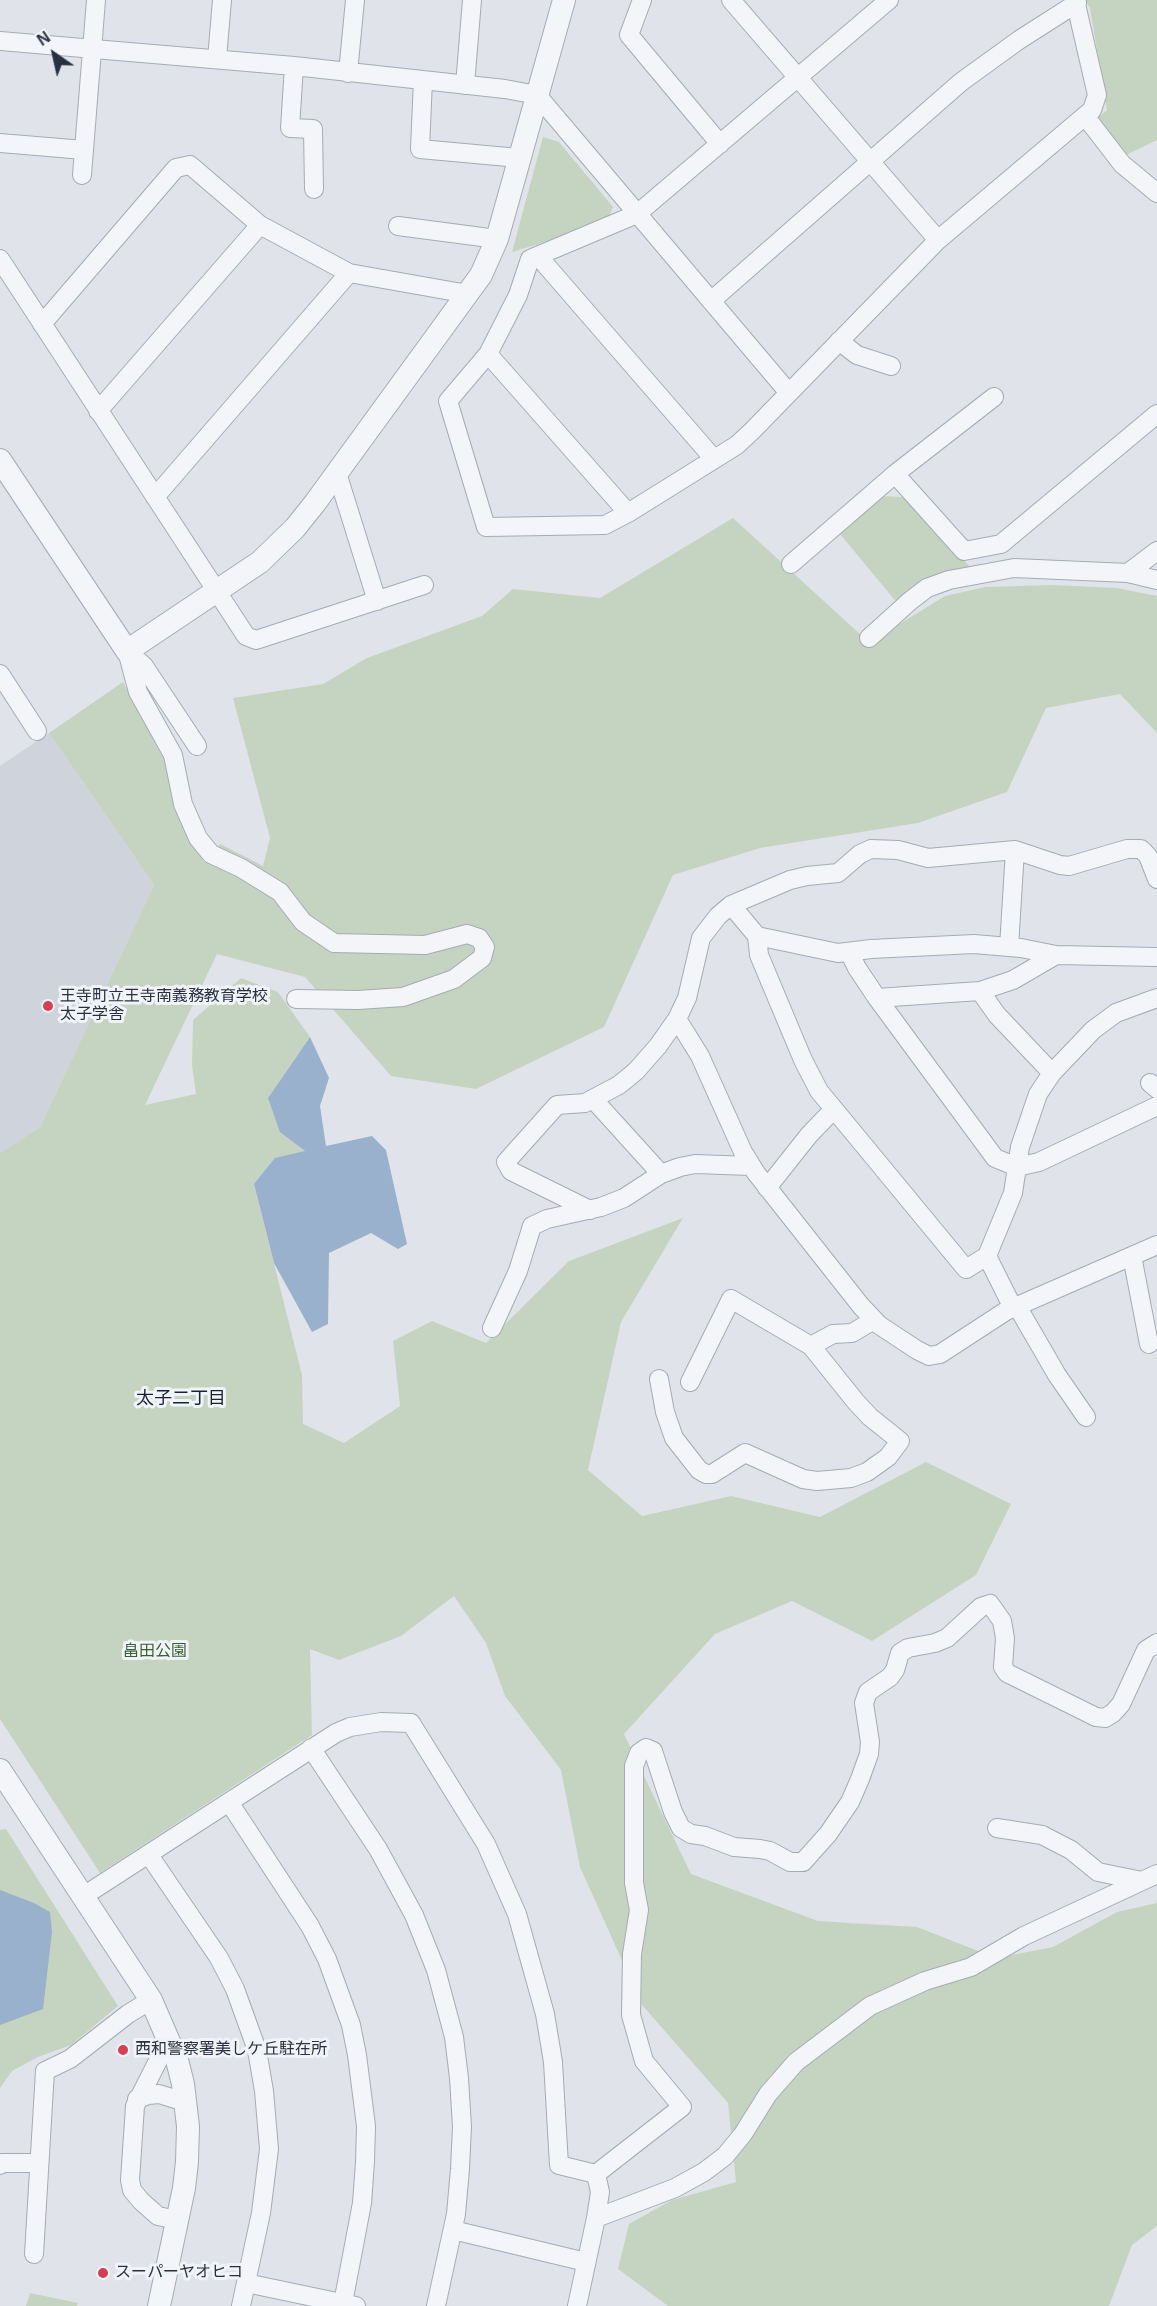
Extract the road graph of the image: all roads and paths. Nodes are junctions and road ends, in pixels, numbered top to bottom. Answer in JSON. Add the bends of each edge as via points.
{"nodes":[{"id":1,"x":96,"y":0,"type":"edge"},
{"id":2,"x":222,"y":0,"type":"edge"},
{"id":3,"x":355,"y":0,"type":"edge"},
{"id":4,"x":472,"y":0,"type":"edge"},
{"id":5,"x":564,"y":0,"type":"edge"},
{"id":6,"x":642,"y":0,"type":"edge"},
{"id":7,"x":731,"y":0,"type":"edge"},
{"id":8,"x":889,"y":0,"type":"edge"},
{"id":9,"x":1076,"y":2,"type":"edge"},
{"id":10,"x":0,"y":40,"type":"edge"},
{"id":11,"x":92,"y":49,"type":"junction"},
{"id":12,"x":217,"y":59,"type":"junction"},
{"id":13,"x":294,"y":66,"type":"junction"},
{"id":14,"x":348,"y":73,"type":"junction"},
{"id":15,"x":798,"y":77,"type":"junction"},
{"id":16,"x":423,"y":80,"type":"junction"},
{"id":17,"x":465,"y":85,"type":"junction"},
{"id":18,"x":537,"y":95,"type":"junction"},
{"id":19,"x":1085,"y":116,"type":"junction"},
{"id":20,"x":0,"y":143,"type":"edge"},
{"id":21,"x":720,"y":144,"type":"junction"},
{"id":22,"x":84,"y":150,"type":"junction"},
{"id":23,"x":519,"y":158,"type":"junction"},
{"id":24,"x":870,"y":162,"type":"junction"},
{"id":25,"x":82,"y":175,"type":"dead end"},
{"id":26,"x":314,"y":189,"type":"dead end"},
{"id":27,"x":1157,"y":193,"type":"edge"},
{"id":28,"x":638,"y":214,"type":"junction"},
{"id":29,"x":260,"y":225,"type":"junction"},
{"id":30,"x":398,"y":226,"type":"dead end"},
{"id":31,"x":497,"y":239,"type":"junction"},
{"id":32,"x":938,"y":240,"type":"junction"},
{"id":33,"x":538,"y":256,"type":"junction"},
{"id":34,"x":0,"y":259,"type":"edge"},
{"id":35,"x":349,"y":273,"type":"junction"},
{"id":36,"x":468,"y":294,"type":"junction"},
{"id":37,"x":711,"y":301,"type":"junction"},
{"id":38,"x":42,"y":324,"type":"junction"},
{"id":39,"x":839,"y":341,"type":"junction"},
{"id":40,"x":488,"y":354,"type":"junction"},
{"id":41,"x":891,"y":366,"type":"dead end"},
{"id":42,"x":789,"y":393,"type":"junction"},
{"id":43,"x":994,"y":398,"type":"dead end"},
{"id":44,"x":99,"y":411,"type":"junction"},
{"id":45,"x":1157,"y":414,"type":"edge"},
{"id":46,"x":714,"y":459,"type":"junction"},
{"id":47,"x":0,"y":460,"type":"edge"},
{"id":48,"x":337,"y":473,"type":"junction"},
{"id":49,"x":895,"y":474,"type":"junction"},
{"id":50,"x":155,"y":497,"type":"junction"},
{"id":51,"x":628,"y":513,"type":"junction"},
{"id":52,"x":983,"y":547,"type":"junction"},
{"id":53,"x":1157,"y":551,"type":"edge"},
{"id":54,"x":791,"y":564,"type":"dead end"},
{"id":55,"x":984,"y":573,"type":"junction"},
{"id":56,"x":1128,"y":573,"type":"junction"},
{"id":57,"x":1157,"y":580,"type":"edge"},
{"id":58,"x":424,"y":585,"type":"dead end"},
{"id":59,"x":217,"y":592,"type":"junction"},
{"id":60,"x":377,"y":601,"type":"junction"},
{"id":61,"x":869,"y":638,"type":"dead end"},
{"id":62,"x":127,"y":651,"type":"junction"},
{"id":63,"x":0,"y":674,"type":"edge"},
{"id":64,"x":36,"y":731,"type":"dead end"},
{"id":65,"x":197,"y":746,"type":"dead end"},
{"id":66,"x":1015,"y":850,"type":"junction"},
{"id":67,"x":1157,"y":879,"type":"edge"},
{"id":68,"x":731,"y":905,"type":"junction"},
{"id":69,"x":757,"y":936,"type":"junction"},
{"id":70,"x":1009,"y":947,"type":"junction"},
{"id":71,"x":849,"y":952,"type":"junction"},
{"id":72,"x":1056,"y":954,"type":"junction"},
{"id":73,"x":1157,"y":957,"type":"edge"},
{"id":74,"x":980,"y":991,"type":"junction"},
{"id":75,"x":877,"y":998,"type":"junction"},
{"id":76,"x":1157,"y":998,"type":"edge"},
{"id":77,"x":296,"y":999,"type":"dead end"},
{"id":78,"x":677,"y":1019,"type":"junction"},
{"id":79,"x":1052,"y":1073,"type":"junction"},
{"id":80,"x":593,"y":1099,"type":"junction"},
{"id":81,"x":1157,"y":1106,"type":"edge"},
{"id":82,"x":834,"y":1108,"type":"junction"},
{"id":83,"x":752,"y":1166,"type":"junction"},
{"id":84,"x":1017,"y":1167,"type":"junction"},
{"id":85,"x":661,"y":1174,"type":"junction"},
{"id":86,"x":767,"y":1188,"type":"junction"},
{"id":87,"x":590,"y":1210,"type":"junction"},
{"id":88,"x":1157,"y":1245,"type":"edge"},
{"id":89,"x":987,"y":1256,"type":"junction"},
{"id":90,"x":1132,"y":1256,"type":"junction"},
{"id":91,"x":1015,"y":1307,"type":"junction"},
{"id":92,"x":874,"y":1320,"type":"junction"},
{"id":93,"x":492,"y":1328,"type":"dead end"},
{"id":94,"x":1149,"y":1344,"type":"dead end"},
{"id":95,"x":810,"y":1346,"type":"junction"},
{"id":96,"x":659,"y":1379,"type":"dead end"},
{"id":97,"x":690,"y":1382,"type":"dead end"},
{"id":98,"x":1086,"y":1418,"type":"dead end"},
{"id":99,"x":1157,"y":1643,"type":"edge"},
{"id":100,"x":311,"y":1748,"type":"junction"},
{"id":101,"x":0,"y":1770,"type":"edge"},
{"id":102,"x":229,"y":1802,"type":"junction"},
{"id":103,"x":997,"y":1828,"type":"dead end"},
{"id":104,"x":149,"y":1855,"type":"junction"},
{"id":105,"x":1150,"y":1877,"type":"edge"},
{"id":106,"x":82,"y":1897,"type":"junction"},
{"id":107,"x":151,"y":2000,"type":"junction"},
{"id":108,"x":169,"y":2039,"type":"junction"},
{"id":109,"x":137,"y":2099,"type":"junction"},
{"id":110,"x":185,"y":2102,"type":"junction"},
{"id":111,"x":39,"y":2163,"type":"junction"},
{"id":112,"x":0,"y":2165,"type":"edge"},
{"id":113,"x":596,"y":2174,"type":"junction"},
{"id":114,"x":596,"y":2218,"type":"junction"},
{"id":115,"x":177,"y":2220,"type":"junction"},
{"id":116,"x":453,"y":2230,"type":"junction"},
{"id":117,"x":34,"y":2254,"type":"dead end"},
{"id":118,"x":586,"y":2262,"type":"junction"},
{"id":119,"x":246,"y":2283,"type":"junction"},
{"id":120,"x":350,"y":2305,"type":"edge"},
{"id":121,"x":159,"y":2306,"type":"edge"},
{"id":122,"x":241,"y":2306,"type":"edge"},
{"id":123,"x":436,"y":2306,"type":"edge"},
{"id":124,"x":577,"y":2306,"type":"edge"}],
"edges":[{"from":1,"to":11,"type":"street"},
{"from":2,"to":12,"type":"street"},
{"from":3,"to":14,"type":"street"},
{"from":4,"to":17,"type":"street"},
{"from":5,"to":18,"type":"street"},
{"from":6,"to":21,"type":"street","via":[[629,35]]},
{"from":7,"to":15,"type":"street"},
{"from":8,"to":15,"type":"street"},
{"from":9,"to":19,"type":"street","via":[[1097,95],[1092,110]]},
{"from":9,"to":24,"type":"street","via":[[986,61]]},
{"from":10,"to":11,"type":"street"},
{"from":11,"to":12,"type":"street"},
{"from":11,"to":22,"type":"street"},
{"from":12,"to":13,"type":"street"},
{"from":13,"to":14,"type":"street"},
{"from":13,"to":26,"type":"street","via":[[290,128],[313,129]]},
{"from":14,"to":16,"type":"street"},
{"from":15,"to":21,"type":"street"},
{"from":15,"to":24,"type":"street"},
{"from":16,"to":17,"type":"street"},
{"from":16,"to":23,"type":"street","via":[[420,149]]},
{"from":17,"to":18,"type":"street"},
{"from":18,"to":23,"type":"street"},
{"from":18,"to":28,"type":"street"},
{"from":19,"to":27,"type":"street","via":[[1122,164]]},
{"from":19,"to":32,"type":"street"},
{"from":20,"to":22,"type":"street"},
{"from":21,"to":28,"type":"street"},
{"from":22,"to":25,"type":"street"},
{"from":23,"to":31,"type":"street"},
{"from":24,"to":32,"type":"street"},
{"from":24,"to":37,"type":"street"},
{"from":28,"to":33,"type":"street"},
{"from":28,"to":37,"type":"street"},
{"from":29,"to":35,"type":"street"},
{"from":29,"to":38,"type":"street","via":[[190,165],[176,168]]},
{"from":29,"to":44,"type":"street"},
{"from":30,"to":31,"type":"street"},
{"from":31,"to":36,"type":"street"},
{"from":32,"to":39,"type":"street"},
{"from":33,"to":40,"type":"street","via":[[530,259],[518,295]]},
{"from":33,"to":46,"type":"street"},
{"from":34,"to":38,"type":"street"},
{"from":35,"to":36,"type":"street"},
{"from":35,"to":50,"type":"street"},
{"from":36,"to":48,"type":"street"},
{"from":37,"to":42,"type":"street"},
{"from":38,"to":44,"type":"street"},
{"from":39,"to":41,"type":"street","via":[[857,355]]},
{"from":39,"to":42,"type":"street"},
{"from":40,"to":51,"type":"street"},
{"from":40,"to":51,"type":"street","via":[[448,401],[486,527],[605,525]]},
{"from":42,"to":46,"type":"street","via":[[736,445]]},
{"from":43,"to":49,"type":"street"},
{"from":44,"to":50,"type":"street"},
{"from":45,"to":52,"type":"street","via":[[1001,544]]},
{"from":46,"to":51,"type":"street"},
{"from":47,"to":62,"type":"street"},
{"from":48,"to":59,"type":"street","via":[[281,543]]},
{"from":48,"to":60,"type":"street"},
{"from":49,"to":52,"type":"street","via":[[964,551]]},
{"from":49,"to":54,"type":"street"},
{"from":50,"to":59,"type":"street"},
{"from":52,"to":55,"type":"street"},
{"from":53,"to":56,"type":"street"},
{"from":55,"to":56,"type":"street","via":[[1014,568]]},
{"from":55,"to":61,"type":"street","via":[[927,588]]},
{"from":56,"to":57,"type":"street"},
{"from":58,"to":60,"type":"street"},
{"from":59,"to":60,"type":"street","via":[[246,636],[256,640]]},
{"from":59,"to":62,"type":"street"},
{"from":62,"to":65,"type":"street","via":[[144,666]]},
{"from":62,"to":77,"type":"street","via":[[138,692],[173,755],[183,804],[198,838],[211,854],[280,892],[303,922],[334,943],[425,945],[467,934],[479,938],[485,947],[482,958],[454,979],[403,997]]},
{"from":63,"to":64,"type":"street"},
{"from":66,"to":67,"type":"street","via":[[1070,866],[1127,849],[1141,849]]},
{"from":66,"to":68,"type":"street","via":[[928,858],[898,850],[871,849],[838,873],[790,880]]},
{"from":66,"to":70,"type":"street"},
{"from":68,"to":69,"type":"street"},
{"from":68,"to":78,"type":"street","via":[[701,938],[687,998]]},
{"from":69,"to":71,"type":"street"},
{"from":69,"to":82,"type":"street","via":[[759,955],[803,1060],[819,1091]]},
{"from":70,"to":71,"type":"street","via":[[974,944]]},
{"from":70,"to":72,"type":"street"},
{"from":71,"to":75,"type":"street"},
{"from":72,"to":73,"type":"street"},
{"from":72,"to":74,"type":"street","via":[[1013,980]]},
{"from":74,"to":75,"type":"street"},
{"from":74,"to":79,"type":"street","via":[[997,1015]]},
{"from":75,"to":84,"type":"street","via":[[995,1158]]},
{"from":76,"to":79,"type":"street","via":[[1116,1013],[1093,1030]]},
{"from":78,"to":80,"type":"street","via":[[636,1071]]},
{"from":78,"to":83,"type":"street","via":[[700,1056]]},
{"from":79,"to":84,"type":"street","via":[[1038,1094]]},
{"from":80,"to":85,"type":"street"},
{"from":80,"to":87,"type":"street","via":[[557,1105],[506,1162],[510,1171]]},
{"from":81,"to":84,"type":"street","via":[[1039,1162]]},
{"from":82,"to":86,"type":"street"},
{"from":82,"to":89,"type":"street","via":[[966,1269]]},
{"from":83,"to":85,"type":"street","via":[[695,1164]]},
{"from":83,"to":86,"type":"street"},
{"from":84,"to":89,"type":"street","via":[[1013,1193]]},
{"from":85,"to":87,"type":"street","via":[[624,1198]]},
{"from":86,"to":92,"type":"street"},
{"from":87,"to":93,"type":"street","via":[[532,1226],[518,1271]]},
{"from":88,"to":90,"type":"street"},
{"from":89,"to":91,"type":"street"},
{"from":90,"to":91,"type":"street"},
{"from":90,"to":94,"type":"street"},
{"from":91,"to":92,"type":"street","via":[[940,1354],[929,1356]]},
{"from":91,"to":98,"type":"street"},
{"from":92,"to":95,"type":"street","via":[[852,1333],[833,1334]]},
{"from":95,"to":96,"type":"street","via":[[870,1417],[900,1441],[888,1457],[867,1472],[851,1478],[810,1480],[745,1454],[706,1474],[674,1438]]},
{"from":95,"to":97,"type":"street","via":[[731,1299]]},
{"from":99,"to":113,"type":"street","via":[[1146,1650],[1121,1704],[1105,1718],[1006,1673],[1002,1621],[990,1604],[981,1607],[947,1638],[908,1648],[900,1653],[890,1677],[868,1692],[864,1703],[869,1754],[860,1779],[850,1802],[803,1862],[790,1862],[770,1851],[734,1847],[681,1828],[652,1751],[646,1748],[639,1753],[634,1766],[634,1883],[639,1910],[632,1954],[631,2015],[644,2061],[682,2108]]},
{"from":100,"to":102,"type":"street"},
{"from":100,"to":113,"type":"street","via":[[350,1727],[411,1723],[486,1844],[517,1914],[546,2014],[559,2165]]},
{"from":100,"to":116,"type":"street","via":[[395,1879],[436,1970],[454,2037],[459,2078],[462,2127]]},
{"from":101,"to":106,"type":"street"},
{"from":102,"to":104,"type":"street"},
{"from":102,"to":120,"type":"street","via":[[310,1926],[327,1959],[351,2025],[365,2116],[365,2162]]},
{"from":103,"to":105,"type":"street","via":[[1042,1835],[1071,1850],[1098,1872]]},
{"from":104,"to":106,"type":"street"},
{"from":104,"to":119,"type":"street","via":[[230,1978],[257,2050],[269,2149]]},
{"from":105,"to":114,"type":"street","via":[[1024,1936],[971,1967],[925,1981],[870,2006],[796,2062],[724,2156],[704,2172],[675,2188]]},
{"from":106,"to":107,"type":"street"},
{"from":107,"to":108,"type":"street"},
{"from":107,"to":111,"type":"street","via":[[70,2059],[45,2071]]},
{"from":108,"to":109,"type":"street"},
{"from":108,"to":110,"type":"street"},
{"from":109,"to":110,"type":"street","via":[[159,2094]]},
{"from":109,"to":115,"type":"street","via":[[132,2190],[158,2216]]},
{"from":110,"to":115,"type":"street","via":[[187,2162]]},
{"from":111,"to":112,"type":"street"},
{"from":111,"to":117,"type":"street"},
{"from":113,"to":114,"type":"street","via":[[600,2192]]},
{"from":114,"to":118,"type":"street"},
{"from":115,"to":121,"type":"street"},
{"from":116,"to":118,"type":"street"},
{"from":116,"to":123,"type":"street"},
{"from":118,"to":124,"type":"street"},
{"from":119,"to":120,"type":"street"},
{"from":119,"to":122,"type":"street"}]}
